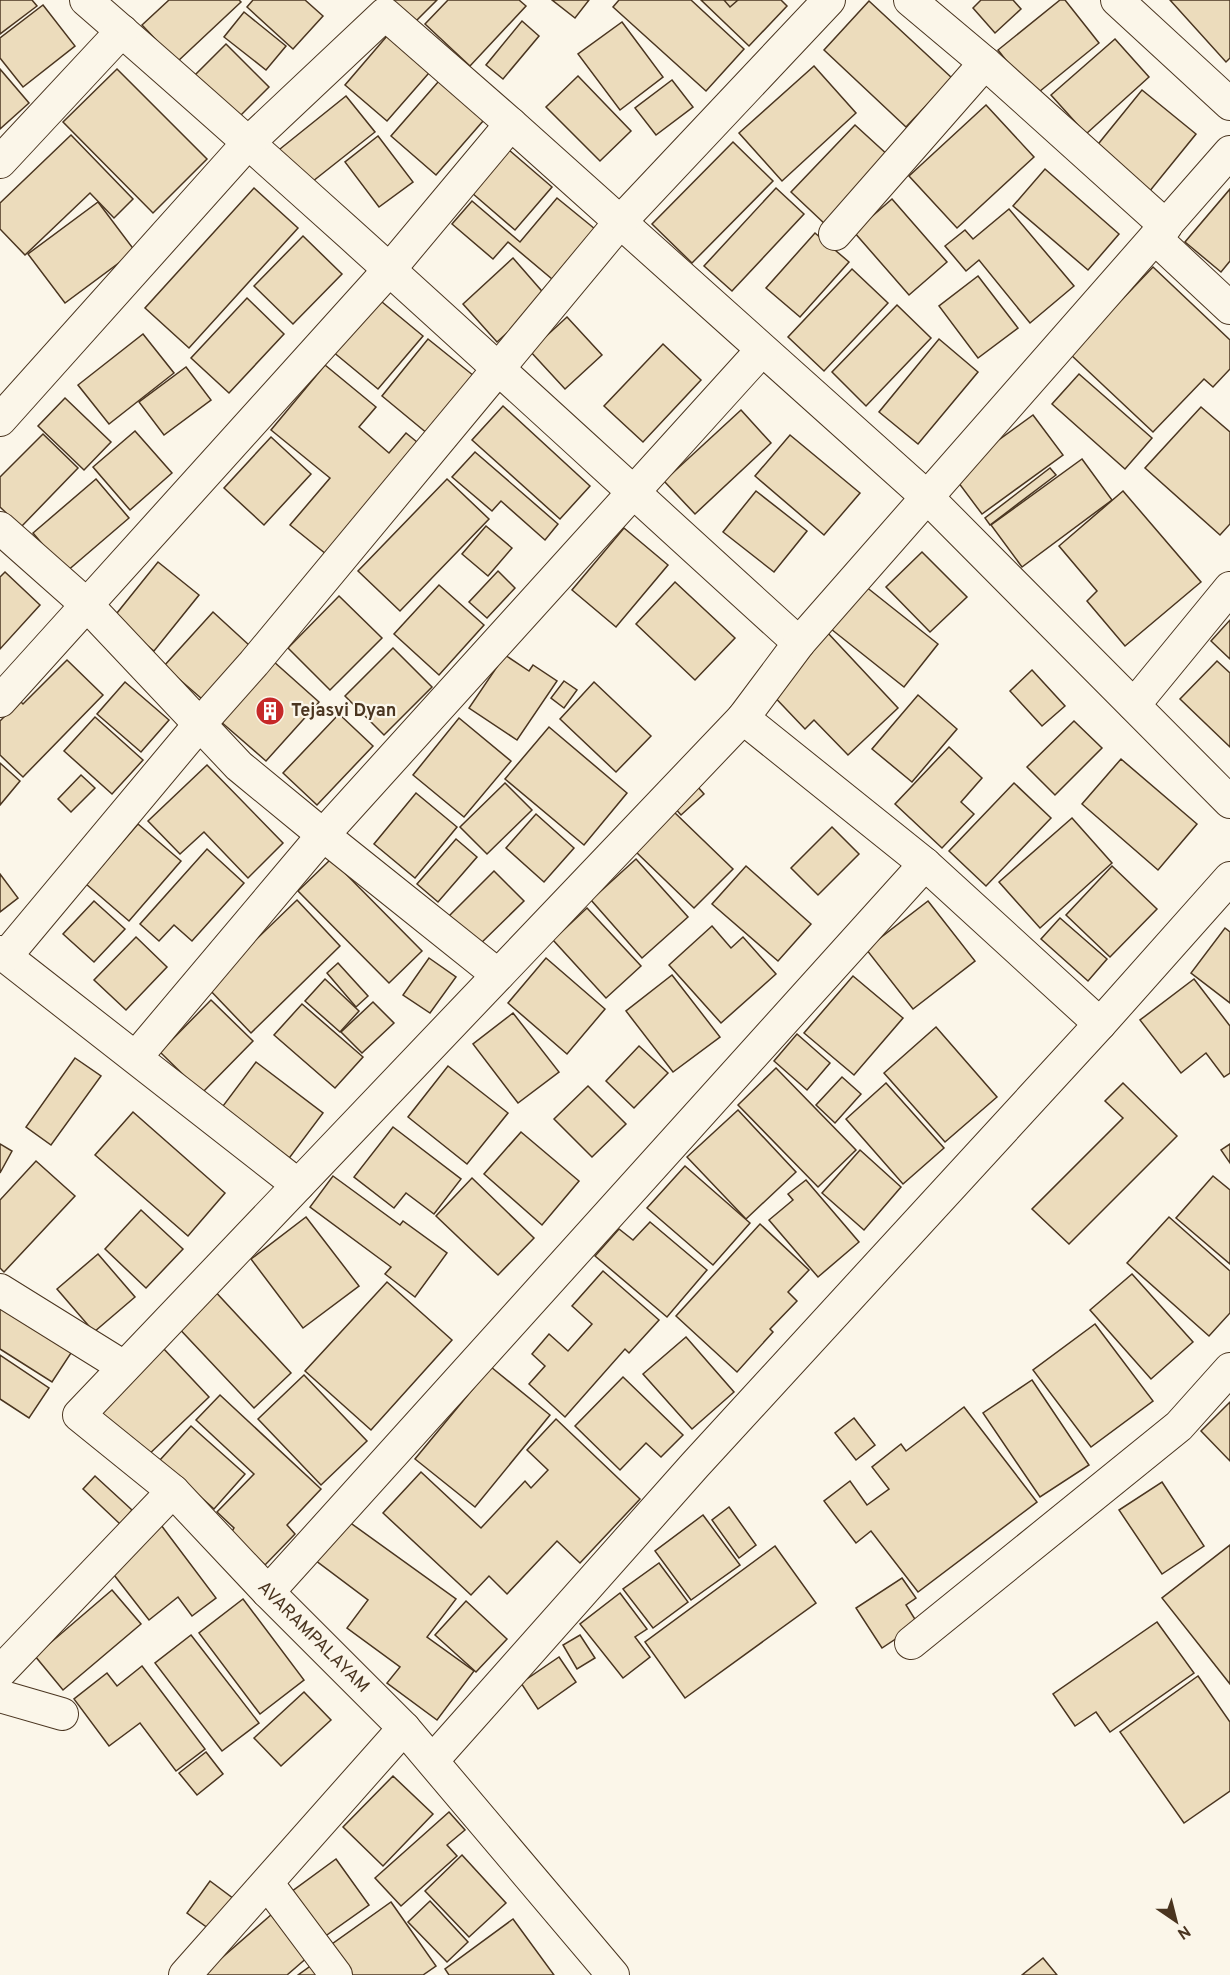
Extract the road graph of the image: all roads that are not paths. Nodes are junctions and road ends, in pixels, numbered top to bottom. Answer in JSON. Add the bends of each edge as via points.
{"nodes":[{"id":1,"x":86,"y":0,"type":"edge"},
{"id":2,"x":829,"y":0,"type":"edge"},
{"id":3,"x":910,"y":0,"type":"edge"},
{"id":4,"x":1117,"y":0,"type":"edge"},
{"id":5,"x":122,"y":31,"type":"junction"},
{"id":6,"x":985,"y":63,"type":"junction"},
{"id":7,"x":1230,"y":104,"type":"edge"},
{"id":8,"x":512,"y":124,"type":"junction"},
{"id":9,"x":248,"y":143,"type":"junction"},
{"id":10,"x":1230,"y":152,"type":"edge"},
{"id":11,"x":0,"y":162,"type":"edge"},
{"id":12,"x":620,"y":222,"type":"junction"},
{"id":13,"x":1160,"y":232,"type":"junction"},
{"id":14,"x":836,"y":234,"type":"dead end"},
{"id":15,"x":389,"y":270,"type":"junction"},
{"id":16,"x":1230,"y":308,"type":"edge"},
{"id":17,"x":762,"y":350,"type":"junction"},
{"id":18,"x":498,"y":367,"type":"junction"},
{"id":19,"x":0,"y":420,"type":"edge"},
{"id":20,"x":635,"y":493,"type":"junction"},
{"id":21,"x":927,"y":497,"type":"junction"},
{"id":22,"x":0,"y":528,"type":"edge"},
{"id":23,"x":1230,"y":588,"type":"edge"},
{"id":24,"x":87,"y":606,"type":"junction"},
{"id":25,"x":799,"y":643,"type":"junction"},
{"id":26,"x":0,"y":701,"type":"edge"},
{"id":27,"x":1134,"y":705,"type":"junction"},
{"id":28,"x":743,"y":718,"type":"junction"},
{"id":29,"x":199,"y":725,"type":"junction"},
{"id":30,"x":1230,"y":802,"type":"edge"},
{"id":31,"x":322,"y":835,"type":"junction"},
{"id":32,"x":925,"y":864,"type":"junction"},
{"id":33,"x":1230,"y":878,"type":"edge"},
{"id":34,"x":3,"y":954,"type":"edge"},
{"id":35,"x":498,"y":975,"type":"junction"},
{"id":36,"x":1100,"y":1024,"type":"junction"},
{"id":37,"x":136,"y":1057,"type":"junction"},
{"id":38,"x":298,"y":1185,"type":"junction"},
{"id":39,"x":0,"y":1290,"type":"edge"},
{"id":40,"x":124,"y":1367,"type":"junction"},
{"id":41,"x":1230,"y":1369,"type":"edge"},
{"id":42,"x":173,"y":1491,"type":"junction"},
{"id":43,"x":268,"y":1592,"type":"junction"},
{"id":44,"x":911,"y":1643,"type":"dead end"},
{"id":45,"x":0,"y":1672,"type":"edge"},
{"id":46,"x":0,"y":1696,"type":"edge"},
{"id":47,"x":62,"y":1714,"type":"dead end"},
{"id":48,"x":404,"y":1728,"type":"junction"},
{"id":49,"x":433,"y":1760,"type":"junction"},
{"id":50,"x":268,"y":1884,"type":"junction"},
{"id":51,"x":185,"y":1975,"type":"edge"},
{"id":52,"x":336,"y":1975,"type":"edge"},
{"id":53,"x":613,"y":1975,"type":"edge"}],
"edges":[{"from":1,"to":5,"type":"street"},
{"from":2,"to":12,"type":"street"},
{"from":3,"to":6,"type":"street"},
{"from":4,"to":7,"type":"street"},
{"from":5,"to":9,"type":"street"},
{"from":5,"to":11,"type":"street"},
{"from":6,"to":13,"type":"street"},
{"from":6,"to":14,"type":"street"},
{"from":8,"to":9,"type":"street","via":[[385,14]]},
{"from":8,"to":12,"type":"street"},
{"from":8,"to":15,"type":"street"},
{"from":9,"to":15,"type":"street"},
{"from":9,"to":19,"type":"street"},
{"from":10,"to":13,"type":"street"},
{"from":12,"to":17,"type":"street"},
{"from":12,"to":18,"type":"street"},
{"from":13,"to":16,"type":"street"},
{"from":13,"to":21,"type":"street"},
{"from":15,"to":18,"type":"street"},
{"from":15,"to":24,"type":"street"},
{"from":17,"to":20,"type":"street"},
{"from":17,"to":21,"type":"street"},
{"from":18,"to":20,"type":"street"},
{"from":18,"to":29,"type":"street"},
{"from":20,"to":25,"type":"street"},
{"from":20,"to":31,"type":"street"},
{"from":21,"to":25,"type":"street"},
{"from":21,"to":27,"type":"street"},
{"from":22,"to":24,"type":"street"},
{"from":23,"to":27,"type":"street"},
{"from":24,"to":26,"type":"street"},
{"from":24,"to":29,"type":"street"},
{"from":25,"to":28,"type":"street"},
{"from":27,"to":30,"type":"street"},
{"from":28,"to":32,"type":"street"},
{"from":28,"to":35,"type":"street"},
{"from":29,"to":31,"type":"street","via":[[239,766]]},
{"from":29,"to":34,"type":"street"},
{"from":31,"to":35,"type":"street"},
{"from":31,"to":37,"type":"street"},
{"from":32,"to":36,"type":"street"},
{"from":32,"to":43,"type":"street"},
{"from":33,"to":36,"type":"street"},
{"from":34,"to":37,"type":"street"},
{"from":35,"to":38,"type":"street"},
{"from":36,"to":49,"type":"street","via":[[695,1465]]},
{"from":37,"to":38,"type":"street"},
{"from":38,"to":40,"type":"street"},
{"from":39,"to":40,"type":"street"},
{"from":40,"to":42,"type":"street","name":"AVARAMPALAYAM","via":[[79,1414]]},
{"from":41,"to":44,"type":"street","via":[[1179,1426]]},
{"from":42,"to":43,"type":"street","name":"AVARAMPALAYAM"},
{"from":42,"to":45,"type":"street"},
{"from":43,"to":48,"type":"street","name":"AVARAMPALAYAM"},
{"from":46,"to":47,"type":"street"},
{"from":48,"to":49,"type":"street","name":"AVARAMPALAYAM"},
{"from":48,"to":50,"type":"street"},
{"from":49,"to":53,"type":"street","name":"AVARAMPALAYAM"},
{"from":50,"to":51,"type":"street"},
{"from":50,"to":52,"type":"street"}]}
